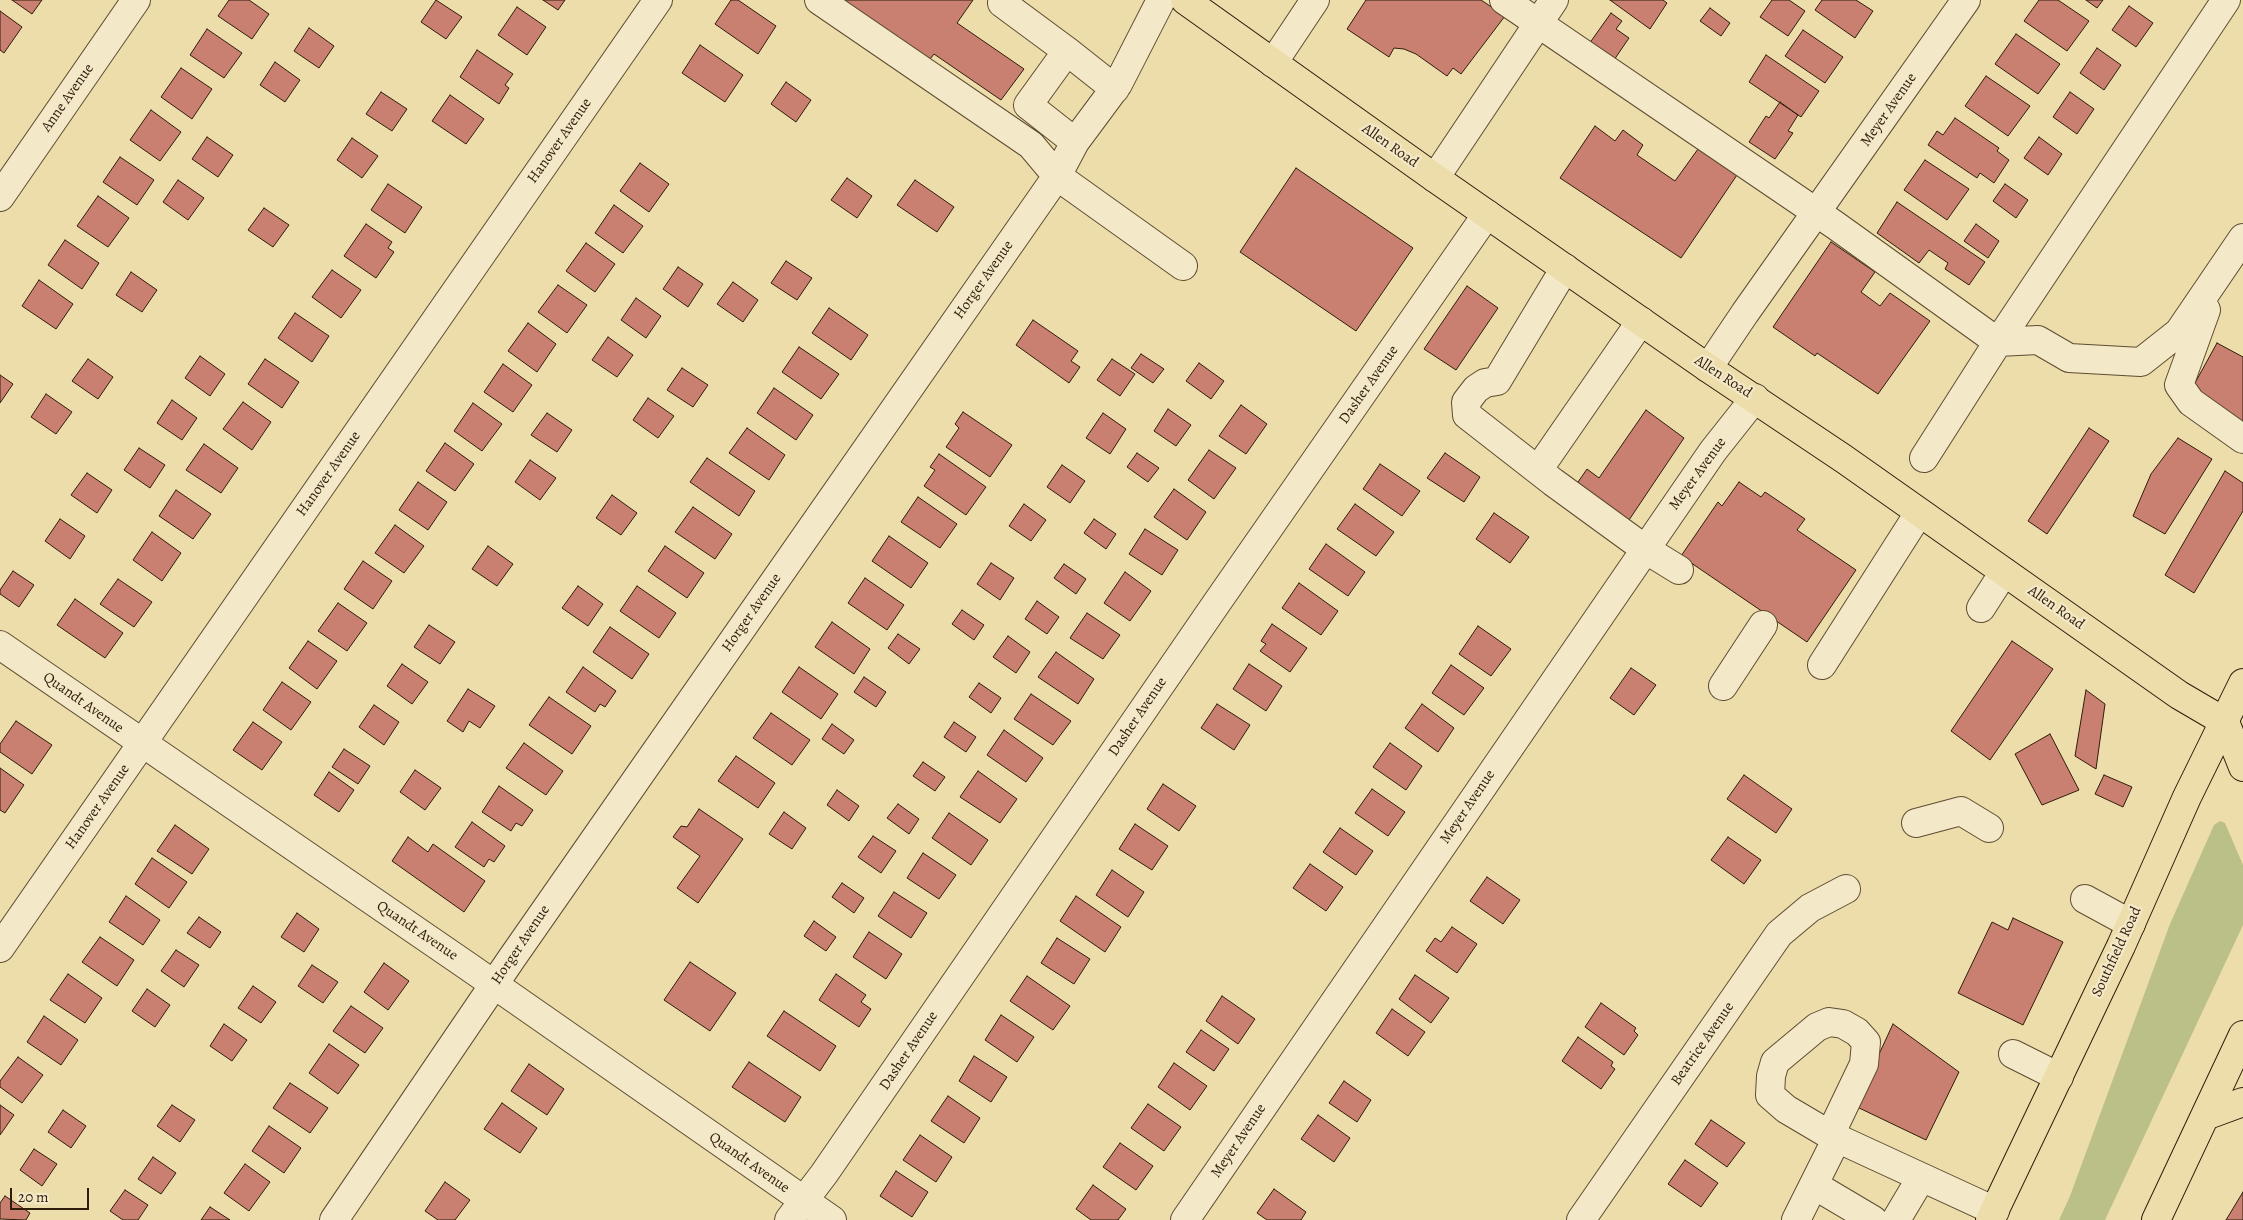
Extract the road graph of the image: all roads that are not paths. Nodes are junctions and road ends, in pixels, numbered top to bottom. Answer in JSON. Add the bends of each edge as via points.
{"nodes":[{"id":1,"x":136,"y":0,"type":"edge"},
{"id":2,"x":658,"y":0,"type":"edge"},
{"id":3,"x":819,"y":0,"type":"edge"},
{"id":4,"x":1004,"y":0,"type":"edge"},
{"id":5,"x":1161,"y":0,"type":"edge"},
{"id":6,"x":1185,"y":0,"type":"edge"},
{"id":7,"x":1315,"y":0,"type":"edge"},
{"id":8,"x":1504,"y":0,"type":"edge"},
{"id":9,"x":1554,"y":0,"type":"edge"},
{"id":10,"x":1966,"y":0,"type":"edge"},
{"id":11,"x":2226,"y":0,"type":"edge"},
{"id":12,"x":1538,"y":24,"type":"junction"},
{"id":13,"x":1067,"y":51,"type":"junction"},
{"id":14,"x":1273,"y":63,"type":"junction"},
{"id":15,"x":1115,"y":89,"type":"junction"},
{"id":16,"x":1028,"y":105,"type":"junction"},
{"id":17,"x":1010,"y":131,"type":"junction"},
{"id":18,"x":1075,"y":142,"type":"junction"},
{"id":19,"x":1057,"y":176,"type":"junction"},
{"id":20,"x":1435,"y":178,"type":"junction"},
{"id":21,"x":0,"y":197,"type":"edge"},
{"id":22,"x":1487,"y":214,"type":"junction"},
{"id":23,"x":1817,"y":214,"type":"junction"},
{"id":24,"x":2243,"y":238,"type":"edge"},
{"id":25,"x":1184,"y":266,"type":"dead end"},
{"id":26,"x":1564,"y":268,"type":"junction"},
{"id":27,"x":2224,"y":276,"type":"junction"},
{"id":28,"x":1641,"y":321,"type":"junction"},
{"id":29,"x":1998,"y":342,"type":"junction"},
{"id":30,"x":1708,"y":368,"type":"junction"},
{"id":31,"x":1755,"y":398,"type":"junction"},
{"id":32,"x":2243,"y":439,"type":"edge"},
{"id":33,"x":1924,"y":458,"type":"dead end"},
{"id":34,"x":1538,"y":470,"type":"junction"},
{"id":35,"x":1919,"y":513,"type":"junction"},
{"id":36,"x":1645,"y":549,"type":"junction"},
{"id":37,"x":1679,"y":570,"type":"dead end"},
{"id":38,"x":2004,"y":572,"type":"junction"},
{"id":39,"x":1981,"y":608,"type":"dead end"},
{"id":40,"x":1763,"y":625,"type":"dead end"},
{"id":41,"x":0,"y":646,"type":"edge"},
{"id":42,"x":1822,"y":665,"type":"dead end"},
{"id":43,"x":2243,"y":683,"type":"edge"},
{"id":44,"x":1723,"y":686,"type":"dead end"},
{"id":45,"x":2225,"y":722,"type":"junction"},
{"id":46,"x":142,"y":744,"type":"junction"},
{"id":47,"x":2243,"y":767,"type":"edge"},
{"id":48,"x":1916,"y":823,"type":"dead end"},
{"id":49,"x":1989,"y":828,"type":"dead end"},
{"id":50,"x":1846,"y":889,"type":"dead end"},
{"id":51,"x":2085,"y":900,"type":"dead end"},
{"id":52,"x":2131,"y":924,"type":"junction"},
{"id":53,"x":0,"y":948,"type":"edge"},
{"id":54,"x":494,"y":984,"type":"junction"},
{"id":55,"x":2243,"y":1035,"type":"edge"},
{"id":56,"x":2013,"y":1054,"type":"dead end"},
{"id":57,"x":2058,"y":1077,"type":"junction"},
{"id":58,"x":2243,"y":1102,"type":"edge"},
{"id":59,"x":2205,"y":1116,"type":"junction"},
{"id":60,"x":1921,"y":1178,"type":"junction"},
{"id":61,"x":1814,"y":1185,"type":"junction"},
{"id":62,"x":796,"y":1210,"type":"edge"},
{"id":63,"x":1993,"y":1216,"type":"edge"},
{"id":64,"x":334,"y":1220,"type":"edge"},
{"id":65,"x":832,"y":1220,"type":"edge"},
{"id":66,"x":1185,"y":1220,"type":"edge"},
{"id":67,"x":1581,"y":1220,"type":"edge"},
{"id":68,"x":1796,"y":1220,"type":"edge"},
{"id":69,"x":1873,"y":1220,"type":"edge"},
{"id":70,"x":1896,"y":1220,"type":"edge"},
{"id":71,"x":2156,"y":1220,"type":"edge"}],
"edges":[{"from":1,"to":21,"type":"street","name":"Anne Avenue"},
{"from":2,"to":46,"type":"street","name":"Hanover Avenue"},
{"from":3,"to":17,"type":"street"},
{"from":4,"to":13,"type":"street","via":[[1002,3]]},
{"from":5,"to":15,"type":"street","name":"Horger Avenue"},
{"from":6,"to":14,"type":"main road","name":"Allen Road"},
{"from":7,"to":14,"type":"street"},
{"from":8,"to":12,"type":"street"},
{"from":9,"to":12,"type":"street"},
{"from":10,"to":23,"type":"street","name":"Meyer Avenue"},
{"from":11,"to":29,"type":"street"},
{"from":12,"to":20,"type":"street"},
{"from":12,"to":23,"type":"street"},
{"from":13,"to":15,"type":"street"},
{"from":13,"to":16,"type":"street"},
{"from":14,"to":20,"type":"main road","name":"Allen Road"},
{"from":15,"to":18,"type":"street","name":"Horger Avenue"},
{"from":16,"to":17,"type":"street"},
{"from":16,"to":18,"type":"street"},
{"from":17,"to":19,"type":"street","via":[[1031,145]]},
{"from":18,"to":19,"type":"street","name":"Horger Avenue"},
{"from":19,"to":25,"type":"street"},
{"from":19,"to":54,"type":"street","name":"Horger Avenue"},
{"from":20,"to":22,"type":"main road","name":"Allen Road"},
{"from":22,"to":26,"type":"main road","name":"Allen Road"},
{"from":22,"to":62,"type":"street","name":"Dasher Avenue"},
{"from":23,"to":29,"type":"street"},
{"from":23,"to":30,"type":"street","name":"Meyer Avenue"},
{"from":24,"to":27,"type":"street"},
{"from":26,"to":28,"type":"main road","name":"Allen Road"},
{"from":26,"to":34,"type":"street","via":[[1497,381],[1485,383],[1466,402],[1467,415]]},
{"from":27,"to":29,"type":"street","via":[[2179,332],[2141,362],[2069,358],[2038,340]]},
{"from":27,"to":32,"type":"street","via":[[2179,385],[2191,402]]},
{"from":28,"to":30,"type":"main road","name":"Allen Road"},
{"from":28,"to":34,"type":"street"},
{"from":29,"to":33,"type":"street"},
{"from":30,"to":31,"type":"main road","name":"Allen Road"},
{"from":31,"to":35,"type":"main road","name":"Allen Road"},
{"from":31,"to":36,"type":"street","name":"Meyer Avenue","via":[[1713,451]]},
{"from":34,"to":36,"type":"street"},
{"from":35,"to":38,"type":"main road","name":"Allen Road"},
{"from":35,"to":42,"type":"street"},
{"from":36,"to":37,"type":"street"},
{"from":36,"to":66,"type":"street","name":"Meyer Avenue"},
{"from":38,"to":39,"type":"street"},
{"from":38,"to":45,"type":"main road","name":"Allen Road","via":[[2179,695]]},
{"from":40,"to":44,"type":"street"},
{"from":41,"to":46,"type":"street","name":"Quandt Avenue"},
{"from":43,"to":45,"type":"main road","name":"Southfield Road"},
{"from":45,"to":47,"type":"main road"},
{"from":45,"to":52,"type":"main road","name":"Southfield Road"},
{"from":46,"to":53,"type":"street","name":"Hanover Avenue"},
{"from":46,"to":54,"type":"street","name":"Quandt Avenue"},
{"from":48,"to":49,"type":"street","via":[[1961,811]]},
{"from":50,"to":67,"type":"street","name":"Beatrice Avenue","via":[[1810,908],[1779,934]]},
{"from":51,"to":52,"type":"street"},
{"from":52,"to":57,"type":"main road","name":"Southfield Road"},
{"from":54,"to":62,"type":"street","name":"Quandt Avenue"},
{"from":54,"to":64,"type":"street","name":"Horger Avenue"},
{"from":55,"to":59,"type":"main road"},
{"from":56,"to":57,"type":"street"},
{"from":57,"to":63,"type":"main road","name":"Southfield Road"},
{"from":58,"to":59,"type":"main road"},
{"from":59,"to":71,"type":"main road"},
{"from":60,"to":61,"type":"street","via":[[1833,1136]]},
{"from":60,"to":63,"type":"street"},
{"from":60,"to":70,"type":"street"},
{"from":61,"to":68,"type":"street"},
{"from":61,"to":69,"type":"street"},
{"from":62,"to":65,"type":"street","name":"Quandt Avenue"}]}
